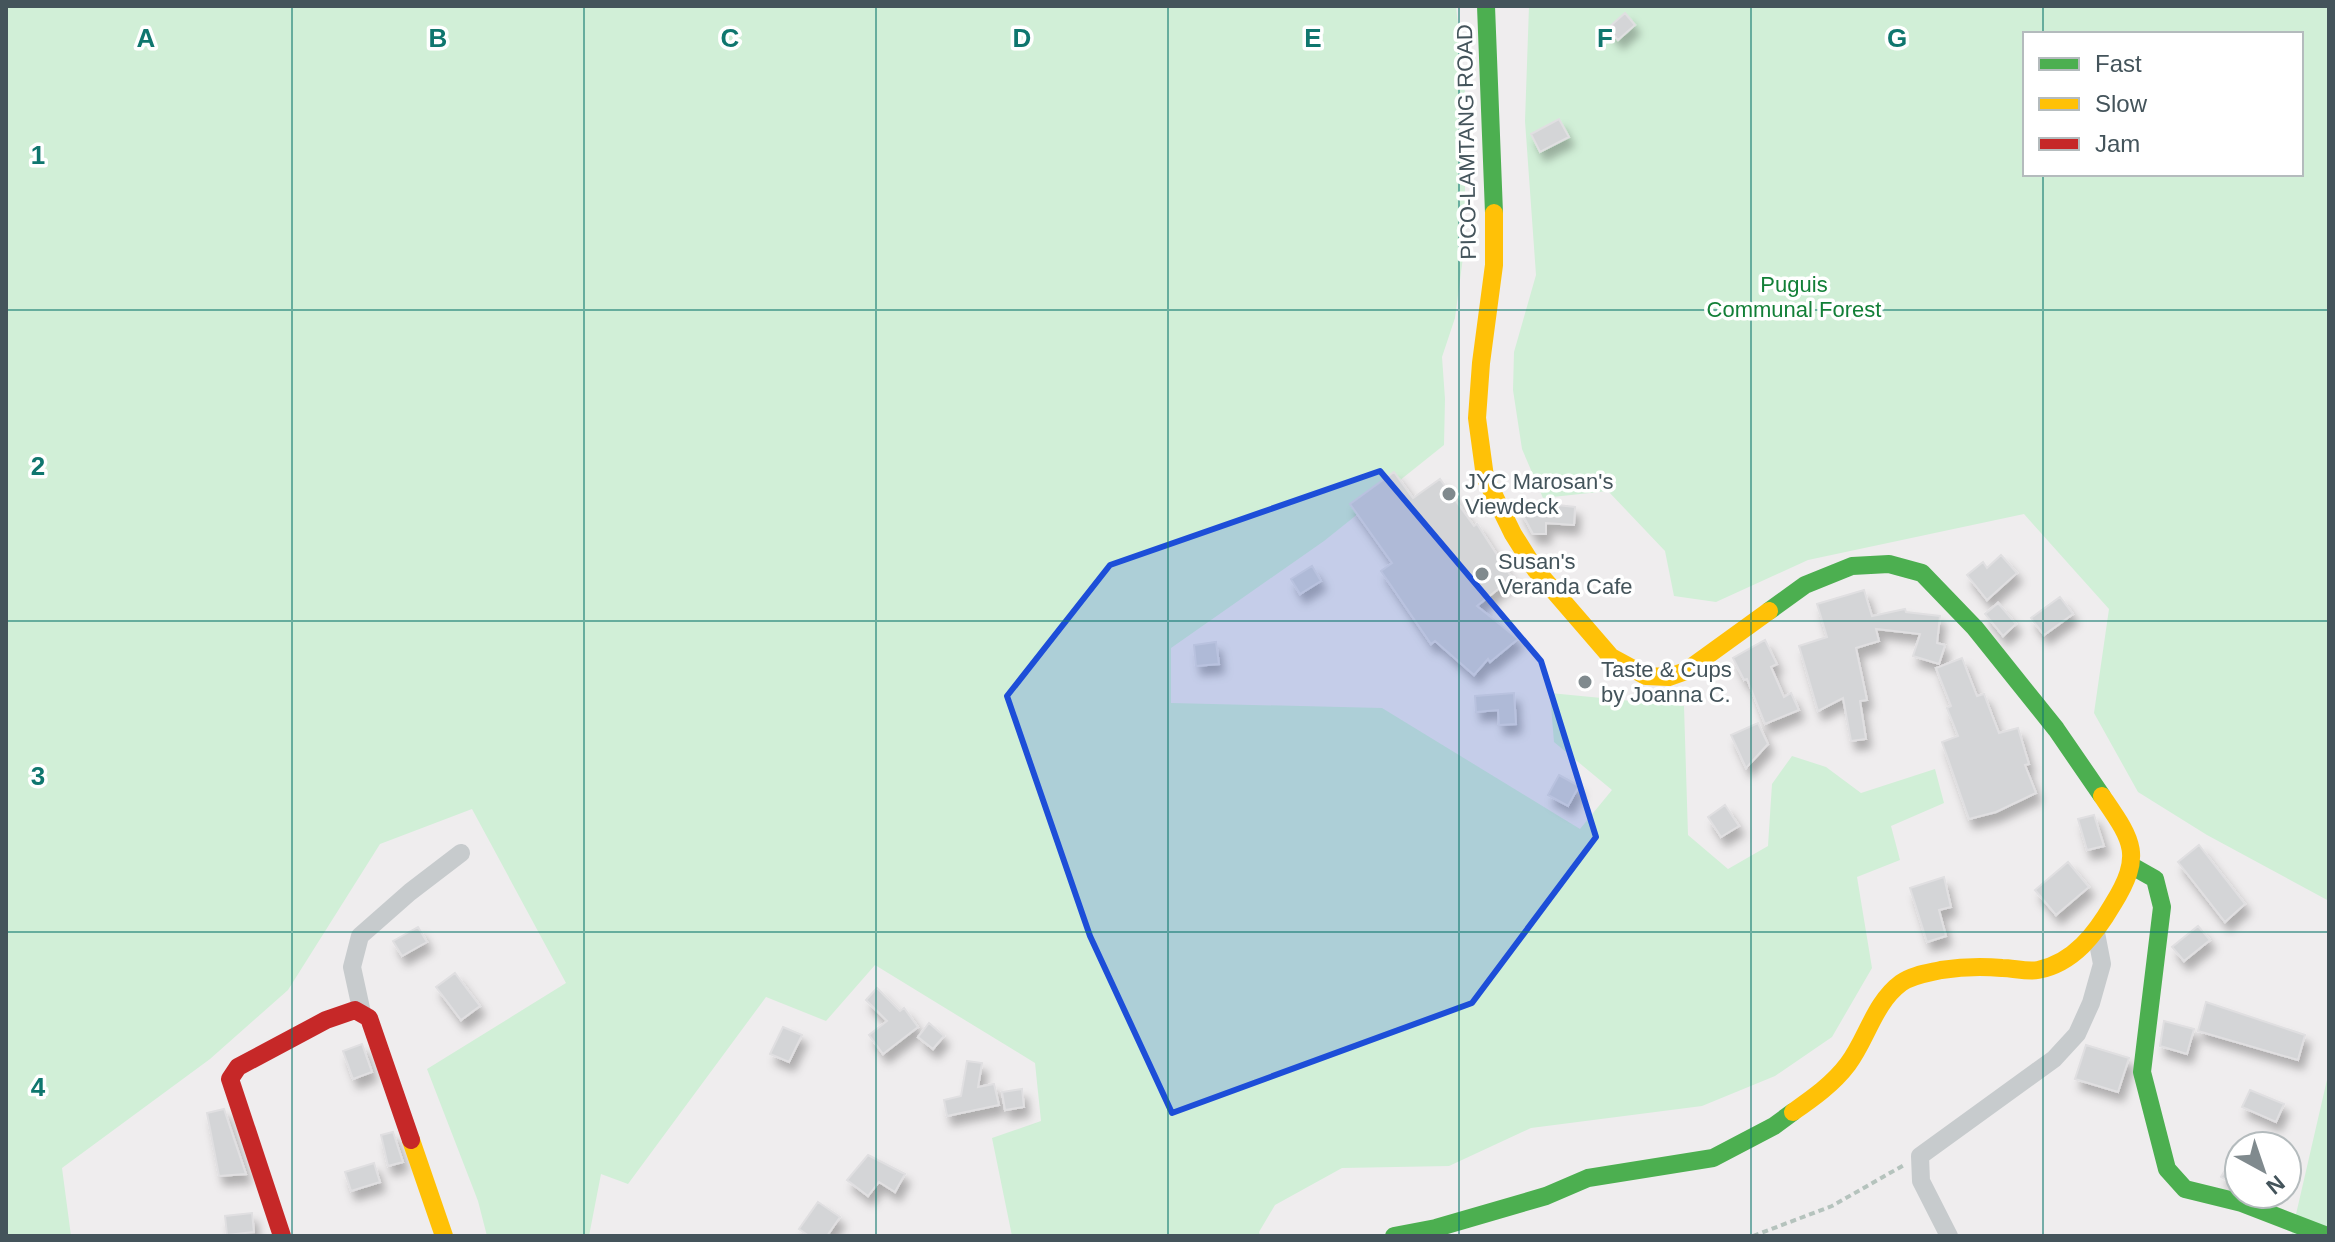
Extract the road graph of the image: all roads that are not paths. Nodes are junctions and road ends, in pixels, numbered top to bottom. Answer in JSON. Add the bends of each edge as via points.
{"nodes":[{"id":1,"x":1486,"y":6,"type":"edge"},
{"id":2,"x":461,"y":853,"type":"dead end"},
{"id":3,"x":2132,"y":866,"type":"junction"},
{"id":4,"x":2096,"y":933,"type":"junction"},
{"id":5,"x":362,"y":1013,"type":"junction"},
{"id":6,"x":282,"y":1236,"type":"edge"},
{"id":7,"x":444,"y":1236,"type":"edge"},
{"id":8,"x":1394,"y":1236,"type":"edge"},
{"id":9,"x":1949,"y":1236,"type":"edge"},
{"id":10,"x":2327,"y":1236,"type":"edge"}],
"edges":[{"from":1,"to":3,"type":"main road","name":"PICO-LAMTANG ROAD","via":[[1494,265],[1477,418],[1485,477],[1535,569],[1611,657],[1646,676],[1669,677],[1686,671],[1805,585],[1852,566],[1889,564],[1922,573],[1975,628],[2056,729],[2131,841]]},
{"from":2,"to":5,"type":"street","via":[[360,936],[352,967]]},
{"from":3,"to":4,"type":"main road"},
{"from":3,"to":10,"type":"main road","via":[[2155,879],[2162,907],[2142,1072],[2167,1169],[2185,1189],[2242,1203]]},
{"from":4,"to":8,"type":"main road","via":[[2068,958],[2037,970],[1947,969],[1901,983],[1881,1005],[1849,1063],[1823,1091],[1774,1126],[1713,1158],[1588,1178],[1546,1196]]},
{"from":4,"to":9,"type":"street","via":[[2102,964],[2077,1034],[2054,1059],[1920,1156],[1921,1181]]},
{"from":5,"to":6,"type":"main road","via":[[355,1010],[326,1020],[238,1067],[230,1079]]},
{"from":5,"to":7,"type":"main road","via":[[369,1018]]}]}
